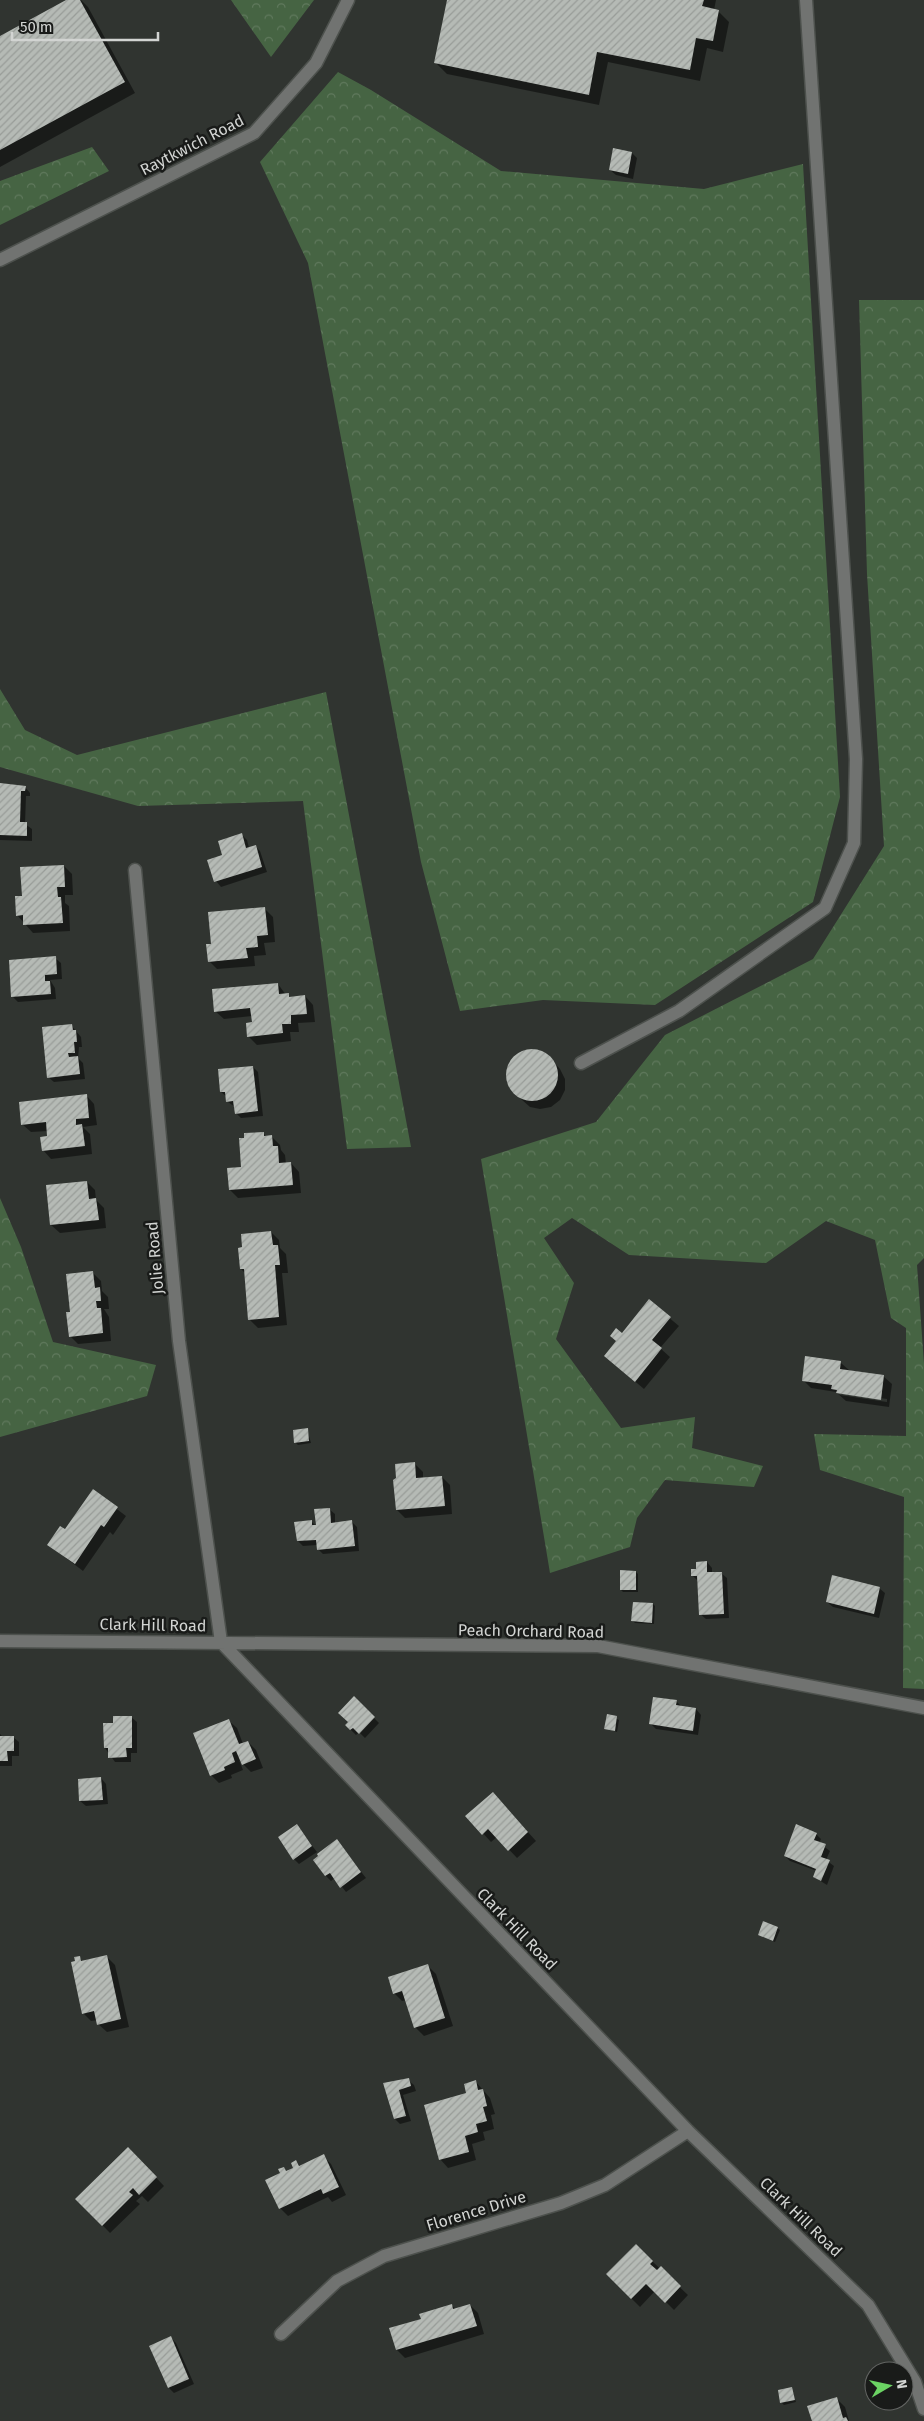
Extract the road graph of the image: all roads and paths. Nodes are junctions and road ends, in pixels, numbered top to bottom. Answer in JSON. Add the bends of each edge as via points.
{"nodes":[{"id":1,"x":348,"y":0,"type":"edge"},
{"id":2,"x":806,"y":0,"type":"edge"},
{"id":3,"x":0,"y":260,"type":"edge"},
{"id":4,"x":135,"y":870,"type":"dead end"},
{"id":5,"x":581,"y":1063,"type":"dead end"},
{"id":6,"x":0,"y":1641,"type":"edge"},
{"id":7,"x":222,"y":1642,"type":"junction"},
{"id":8,"x":924,"y":1708,"type":"edge"},
{"id":9,"x":688,"y":2131,"type":"junction"},
{"id":10,"x":281,"y":2334,"type":"dead end"},
{"id":11,"x":924,"y":2409,"type":"edge"}],
"edges":[{"from":1,"to":3,"type":"street","name":"Raytkwich Road","via":[[316,63],[254,133]]},
{"from":2,"to":5,"type":"street","via":[[856,759],[854,843],[825,908],[679,1011]]},
{"from":4,"to":7,"type":"street","name":"Jolie Road","via":[[179,1341]]},
{"from":6,"to":7,"type":"street","name":"Clark Hill Road"},
{"from":7,"to":8,"type":"street","name":"Peach Orchard Road","via":[[598,1646]]},
{"from":7,"to":9,"type":"street","name":"Clark Hill Road"},
{"from":9,"to":10,"type":"street","name":"Florence Drive","via":[[596,2189],[561,2203],[384,2256],[338,2281]]},
{"from":9,"to":11,"type":"street","name":"Clark Hill Road","via":[[868,2306],[915,2382]]}]}
